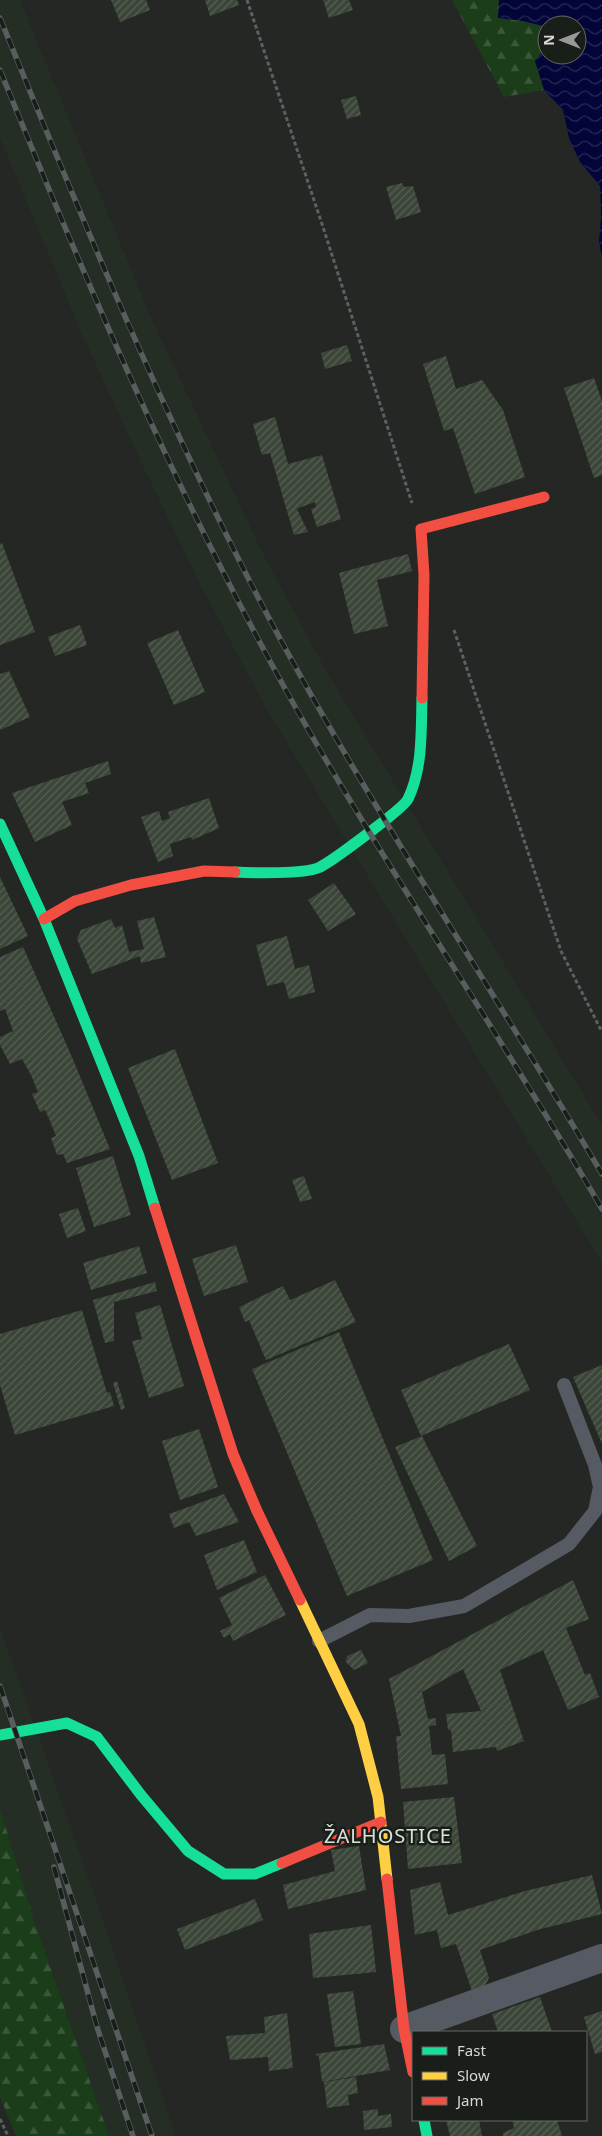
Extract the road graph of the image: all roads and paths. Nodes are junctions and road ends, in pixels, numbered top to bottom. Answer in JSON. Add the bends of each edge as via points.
{"nodes":[{"id":1,"x":544,"y":497,"type":"dead end"},
{"id":2,"x":0,"y":824,"type":"edge"},
{"id":3,"x":44,"y":919,"type":"junction"},
{"id":4,"x":564,"y":1385,"type":"dead end"},
{"id":5,"x":319,"y":1641,"type":"junction"},
{"id":6,"x":0,"y":1735,"type":"edge"},
{"id":7,"x":381,"y":1822,"type":"junction"},
{"id":8,"x":602,"y":1958,"type":"edge"},
{"id":9,"x":404,"y":2029,"type":"junction"},
{"id":10,"x":412,"y":2067,"type":"edge"},
{"id":11,"x":0,"y":2119,"type":"edge"},
{"id":12,"x":424,"y":2121,"type":"edge"},
{"id":13,"x":8,"y":2136,"type":"edge"},
{"id":14,"x":427,"y":2136,"type":"edge"}],
"edges":[{"from":1,"to":3,"type":"main road","via":[[420,529],[424,584],[420,752],[408,800],[384,822],[318,868],[264,873],[204,871],[140,883],[75,901]]},
{"from":2,"to":3,"type":"main road"},
{"from":3,"to":5,"type":"main road","via":[[139,1156],[233,1454]]},
{"from":4,"to":5,"type":"lane","via":[[595,1465],[600,1487],[595,1511],[569,1544],[464,1606],[410,1616],[370,1615]]},
{"from":5,"to":7,"type":"main road","via":[[359,1724],[378,1797]]},
{"from":6,"to":7,"type":"main road","via":[[67,1723],[97,1737],[188,1851],[224,1874],[255,1874]]},
{"from":7,"to":9,"type":"main road"},
{"from":8,"to":9,"type":"street"},
{"from":9,"to":10,"type":"main road"},
{"from":11,"to":13,"type":"path"},
{"from":12,"to":14,"type":"main road"}]}
